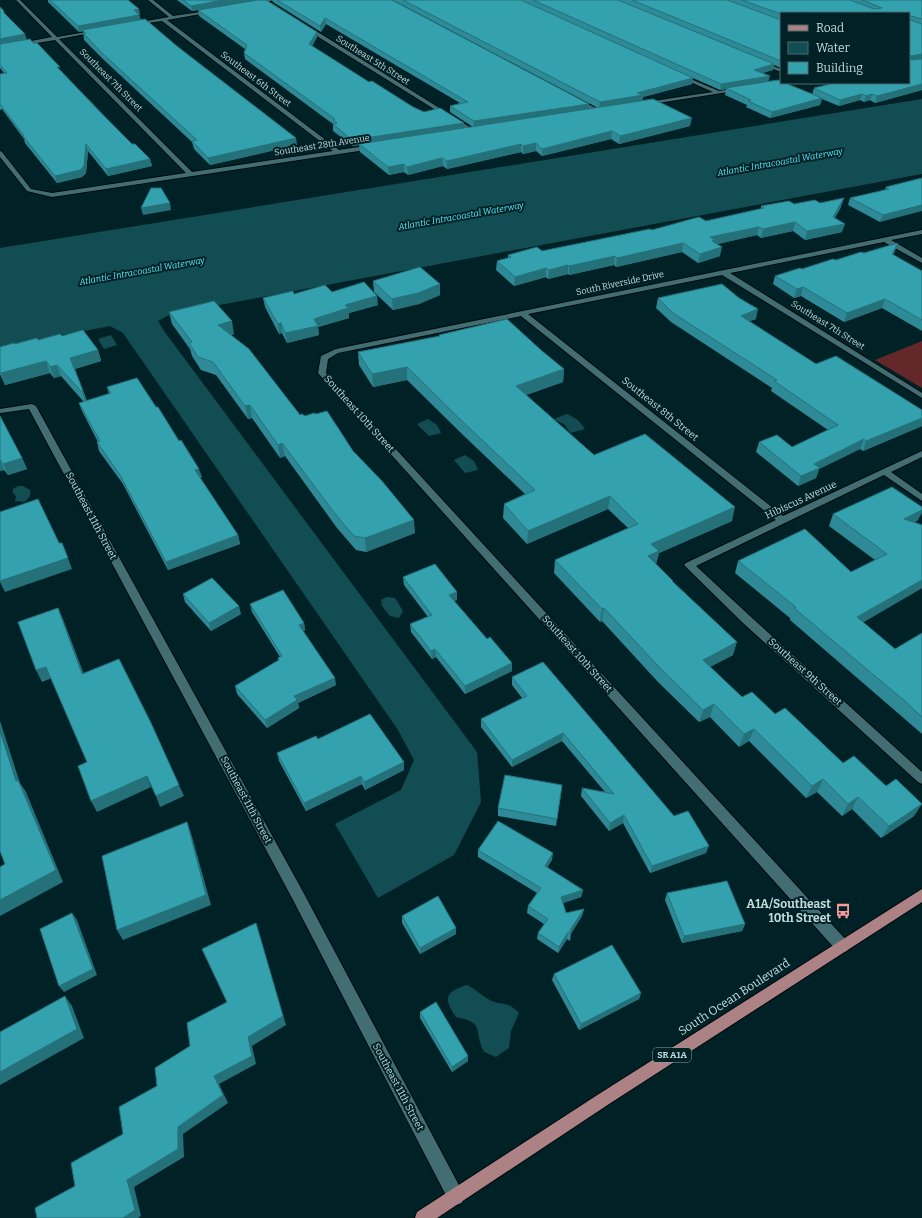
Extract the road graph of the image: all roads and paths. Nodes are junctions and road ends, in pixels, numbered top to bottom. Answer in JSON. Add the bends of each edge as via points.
{"nodes":[{"id":1,"x":18,"y":0,"type":"edge"},
{"id":2,"x":150,"y":0,"type":"edge"},
{"id":3,"x":272,"y":3,"type":"edge"},
{"id":4,"x":250,"y":4,"type":"edge"},
{"id":5,"x":219,"y":10,"type":"edge"},
{"id":6,"x":173,"y":18,"type":"junction"},
{"id":7,"x":163,"y":19,"type":"junction"},
{"id":8,"x":299,"y":22,"type":"edge"},
{"id":9,"x":132,"y":25,"type":"edge"},
{"id":10,"x":102,"y":30,"type":"edge"},
{"id":11,"x":56,"y":38,"type":"junction"},
{"id":12,"x":0,"y":48,"type":"edge"},
{"id":13,"x":760,"y":62,"type":"edge"},
{"id":14,"x":780,"y":71,"type":"edge"},
{"id":15,"x":677,"y":74,"type":"edge"},
{"id":16,"x":741,"y":90,"type":"edge"},
{"id":17,"x":719,"y":93,"type":"junction"},
{"id":18,"x":571,"y":97,"type":"edge"},
{"id":19,"x":644,"y":105,"type":"edge"},
{"id":20,"x":607,"y":111,"type":"edge"},
{"id":21,"x":599,"y":112,"type":"junction"},
{"id":22,"x":591,"y":113,"type":"edge"},
{"id":23,"x":481,"y":130,"type":"edge"},
{"id":24,"x":473,"y":131,"type":"junction"},
{"id":25,"x":466,"y":132,"type":"edge"},
{"id":26,"x":376,"y":146,"type":"edge"},
{"id":27,"x":338,"y":152,"type":"junction"},
{"id":28,"x":0,"y":153,"type":"edge"},
{"id":29,"x":190,"y":174,"type":"junction"},
{"id":30,"x":922,"y":232,"type":"edge"},
{"id":31,"x":886,"y":240,"type":"junction"},
{"id":32,"x":922,"y":261,"type":"edge"},
{"id":33,"x":723,"y":272,"type":"junction"},
{"id":34,"x":523,"y":314,"type":"junction"},
{"id":35,"x":324,"y":358,"type":"joint"},
{"id":36,"x":922,"y":396,"type":"edge"},
{"id":37,"x":0,"y":410,"type":"edge"},
{"id":38,"x":922,"y":454,"type":"edge"},
{"id":39,"x":885,"y":472,"type":"junction"},
{"id":40,"x":922,"y":498,"type":"edge"},
{"id":41,"x":782,"y":521,"type":"junction"},
{"id":42,"x":689,"y":565,"type":"joint"},
{"id":43,"x":922,"y":779,"type":"edge"},
{"id":44,"x":922,"y":895,"type":"edge"},
{"id":45,"x":842,"y":946,"type":"junction"},
{"id":46,"x":456,"y":1197,"type":"junction"},
{"id":47,"x":423,"y":1218,"type":"edge"}],
"edges":[{"from":1,"to":11,"type":"street","name":"Southeast 7th Street"},
{"from":2,"to":6,"type":"street"},
{"from":3,"to":4,"type":"street"},
{"from":5,"to":6,"type":"street"},
{"from":6,"to":7,"type":"street"},
{"from":7,"to":9,"type":"street"},
{"from":7,"to":27,"type":"street","name":"Southeast 6th Street"},
{"from":8,"to":24,"type":"street","name":"Southeast 5th Street"},
{"from":10,"to":11,"type":"street"},
{"from":11,"to":12,"type":"street"},
{"from":11,"to":29,"type":"street","name":"Southeast 7th Street"},
{"from":13,"to":14,"type":"street"},
{"from":15,"to":17,"type":"street"},
{"from":16,"to":17,"type":"street"},
{"from":17,"to":19,"type":"street"},
{"from":18,"to":21,"type":"street"},
{"from":20,"to":21,"type":"street"},
{"from":21,"to":22,"type":"street"},
{"from":23,"to":24,"type":"street"},
{"from":24,"to":25,"type":"street"},
{"from":26,"to":27,"type":"street","name":"Southeast 28th Avenue"},
{"from":27,"to":29,"type":"street","name":"Southeast 28th Avenue"},
{"from":28,"to":29,"type":"street","name":"Southeast 28th Avenue","via":[[29,190],[52,195]]},
{"from":30,"to":31,"type":"street","name":"South Riverside Drive"},
{"from":31,"to":32,"type":"street"},
{"from":31,"to":33,"type":"street","name":"South Riverside Drive"},
{"from":33,"to":34,"type":"street","name":"South Riverside Drive"},
{"from":33,"to":36,"type":"street","name":"Southeast 7th Street"},
{"from":34,"to":35,"type":"street","name":"South Riverside Drive","via":[[336,351]]},
{"from":34,"to":41,"type":"street","name":"Southeast 8th Street"},
{"from":35,"to":45,"type":"street","name":"Southeast 10th Street","via":[[322,373]]},
{"from":37,"to":46,"type":"street","name":"Southeast 11th Street","via":[[32,406],[297,894]]},
{"from":38,"to":39,"type":"street","name":"Hibiscus Avenue"},
{"from":39,"to":40,"type":"street"},
{"from":39,"to":41,"type":"street","name":"Hibiscus Avenue"},
{"from":41,"to":42,"type":"street","name":"Hibiscus Avenue"},
{"from":42,"to":43,"type":"street","name":"Southeast 9th Street"},
{"from":44,"to":45,"type":"main road","name":"South Ocean Boulevard","number":"SR A1A"},
{"from":45,"to":46,"type":"main road","name":"South Ocean Boulevard","number":"SR A1A","via":[[604,1098]]},
{"from":46,"to":47,"type":"main road","name":"South Ocean Boulevard","number":"SR A1A"}]}
